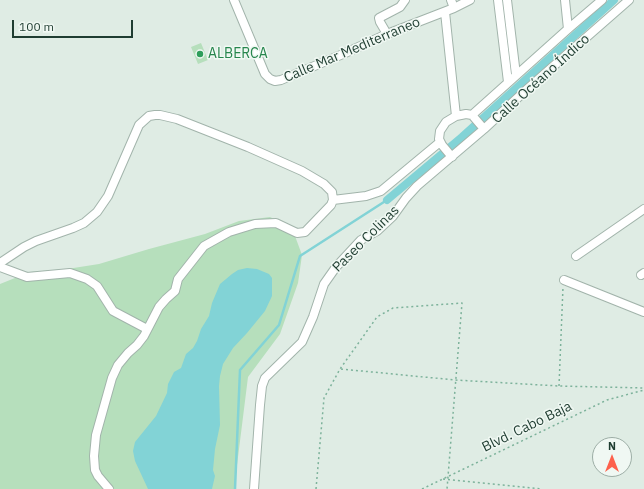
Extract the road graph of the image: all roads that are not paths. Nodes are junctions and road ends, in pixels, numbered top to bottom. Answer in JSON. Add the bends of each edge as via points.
{"nodes":[{"id":1,"x":234,"y":0,"type":"edge"},
{"id":2,"x":405,"y":0,"type":"edge"},
{"id":3,"x":470,"y":0,"type":"edge"},
{"id":4,"x":498,"y":0,"type":"edge"},
{"id":5,"x":507,"y":0,"type":"edge"},
{"id":6,"x":564,"y":0,"type":"edge"},
{"id":7,"x":602,"y":0,"type":"edge"},
{"id":8,"x":629,"y":0,"type":"edge"},
{"id":9,"x":453,"y":4,"type":"edge"},
{"id":10,"x":445,"y":12,"type":"junction"},
{"id":11,"x":568,"y":29,"type":"junction"},
{"id":12,"x":388,"y":34,"type":"junction"},
{"id":13,"x":516,"y":75,"type":"junction"},
{"id":14,"x":508,"y":82,"type":"junction"},
{"id":15,"x":456,"y":116,"type":"junction"},
{"id":16,"x":478,"y":122,"type":"junction"},
{"id":17,"x":446,"y":150,"type":"junction"},
{"id":18,"x":333,"y":200,"type":"junction"},
{"id":19,"x":644,"y":209,"type":"edge"},
{"id":20,"x":576,"y":256,"type":"dead end"},
{"id":21,"x":0,"y":263,"type":"edge"},
{"id":22,"x":0,"y":267,"type":"edge"},
{"id":23,"x":564,"y":280,"type":"road end"},
{"id":24,"x":644,"y":312,"type":"edge"},
{"id":25,"x":147,"y":329,"type":"junction"},
{"id":26,"x":109,"y":489,"type":"edge"},
{"id":27,"x":254,"y":489,"type":"edge"}],
"edges":[{"from":1,"to":12,"type":"street","name":"Calle Mar Mediterraneo","via":[[265,74],[272,80],[281,80]]},
{"from":2,"to":12,"type":"street","via":[[400,7],[379,18]]},
{"from":3,"to":9,"type":"street","name":"Calle Mar Mediterraneo"},
{"from":4,"to":14,"type":"street"},
{"from":5,"to":13,"type":"street"},
{"from":6,"to":11,"type":"street"},
{"from":7,"to":11,"type":"street","name":"Calle Océano Índico"},
{"from":8,"to":16,"type":"street","name":"Calle Océano Índico","via":[[531,86]]},
{"from":9,"to":10,"type":"street","name":"Calle Mar Mediterraneo"},
{"from":10,"to":12,"type":"street","name":"Calle Mar Mediterraneo"},
{"from":10,"to":15,"type":"street"},
{"from":11,"to":13,"type":"street","name":"Calle Océano Índico"},
{"from":13,"to":14,"type":"street","name":"Calle Océano Índico"},
{"from":14,"to":16,"type":"street","name":"Calle Océano Índico"},
{"from":15,"to":16,"type":"street","name":"Calle Océano Índico","via":[[466,114]]},
{"from":15,"to":17,"type":"street","via":[[442,126],[440,135]]},
{"from":16,"to":17,"type":"street","name":"Calle Océano Índico"},
{"from":17,"to":18,"type":"street","name":"Paseo Colinas","via":[[380,191],[366,196]]},
{"from":17,"to":27,"type":"street","name":"Paseo Colinas","via":[[393,216],[361,240],[336,266],[324,284],[302,342],[265,378],[260,405]]},
{"from":18,"to":21,"type":"street","via":[[329,188],[302,171],[210,132],[168,116],[155,114],[139,125],[105,201],[94,215],[84,223],[24,247]]},
{"from":18,"to":25,"type":"street","via":[[305,232],[297,233],[276,223],[255,224],[229,232],[207,244],[178,279],[175,291],[159,307]]},
{"from":19,"to":20,"type":"street"},
{"from":22,"to":25,"type":"street","via":[[27,277],[77,275],[97,286],[113,311]]},
{"from":23,"to":24,"type":"street"},
{"from":25,"to":26,"type":"street","via":[[115,371],[98,428],[95,470]]}]}
